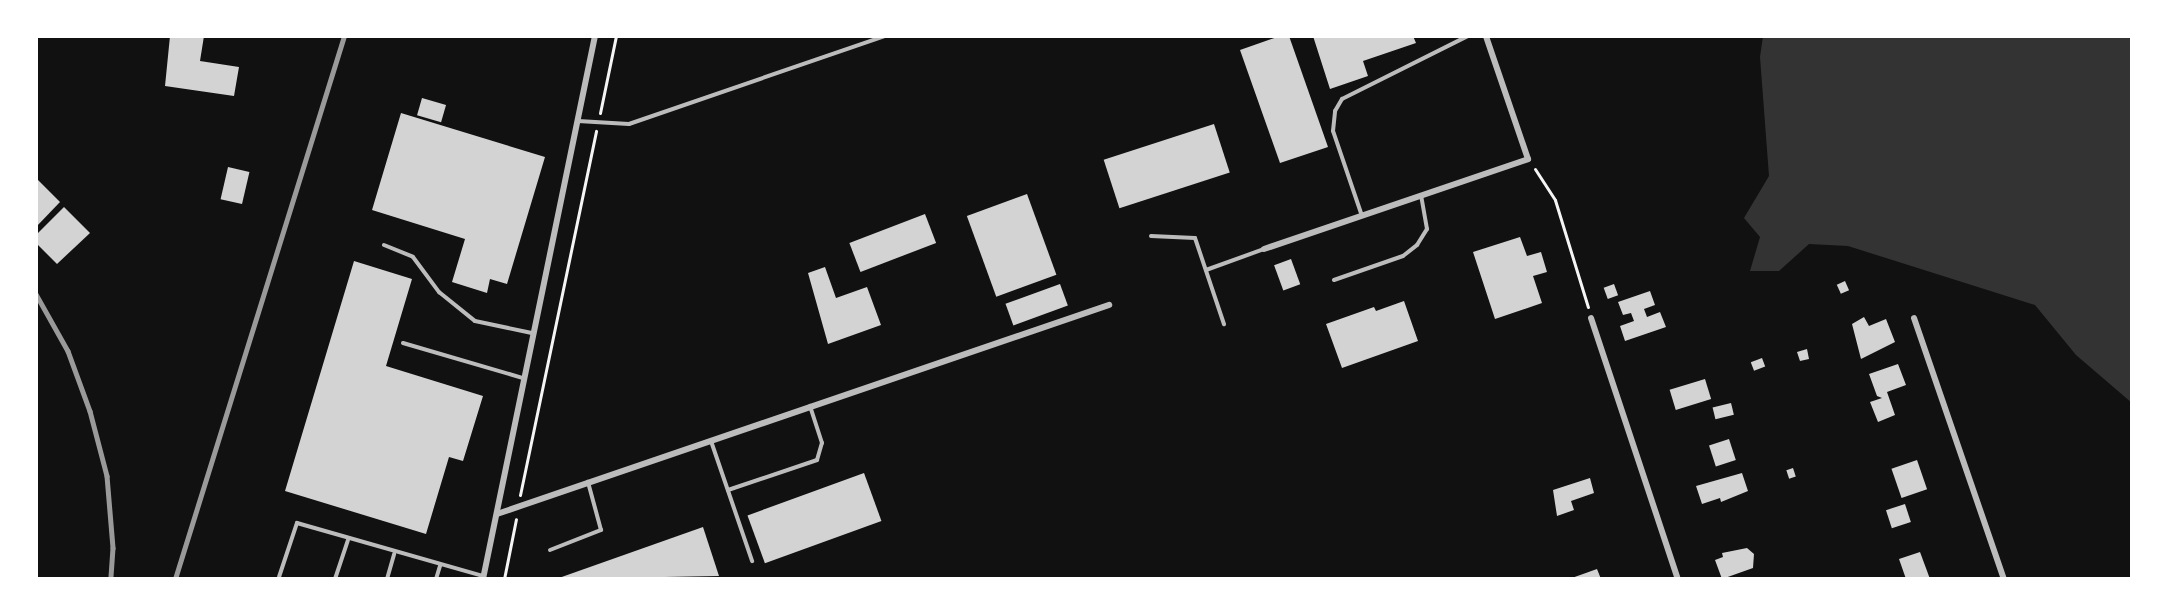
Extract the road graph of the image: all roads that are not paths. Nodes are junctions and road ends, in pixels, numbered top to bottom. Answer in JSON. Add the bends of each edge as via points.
{"nodes":[{"id":1,"x":595,"y":36,"type":"edge"},
{"id":2,"x":885,"y":36,"type":"edge"},
{"id":3,"x":1468,"y":36,"type":"edge"},
{"id":4,"x":1486,"y":36,"type":"edge"},
{"id":5,"x":878,"y":37,"type":"edge"},
{"id":6,"x":578,"y":121,"type":"junction"},
{"id":7,"x":1420,"y":196,"type":"junction"},
{"id":8,"x":1362,"y":216,"type":"junction"},
{"id":9,"x":1151,"y":236,"type":"dead end"},
{"id":10,"x":384,"y":245,"type":"dead end"},
{"id":11,"x":1264,"y":249,"type":"joint"},
{"id":12,"x":1206,"y":270,"type":"junction"},
{"id":13,"x":1334,"y":280,"type":"dead end"},
{"id":14,"x":1109,"y":305,"type":"dead end"},
{"id":15,"x":1591,"y":318,"type":"road end"},
{"id":16,"x":1914,"y":318,"type":"dead end"},
{"id":17,"x":1224,"y":324,"type":"dead end"},
{"id":18,"x":532,"y":333,"type":"junction"},
{"id":19,"x":403,"y":343,"type":"dead end"},
{"id":20,"x":523,"y":378,"type":"junction"},
{"id":21,"x":810,"y":406,"type":"junction"},
{"id":22,"x":711,"y":440,"type":"junction"},
{"id":23,"x":588,"y":482,"type":"junction"},
{"id":24,"x":728,"y":490,"type":"junction"},
{"id":25,"x":497,"y":514,"type":"junction"},
{"id":26,"x":348,"y":540,"type":"junction"},
{"id":27,"x":550,"y":550,"type":"dead end"},
{"id":28,"x":394,"y":554,"type":"junction"},
{"id":29,"x":752,"y":561,"type":"dead end"},
{"id":30,"x":440,"y":566,"type":"junction"},
{"id":31,"x":279,"y":577,"type":"dead end"},
{"id":32,"x":483,"y":578,"type":"edge"},
{"id":33,"x":335,"y":579,"type":"edge"},
{"id":34,"x":387,"y":579,"type":"edge"},
{"id":35,"x":436,"y":579,"type":"edge"},
{"id":36,"x":1678,"y":579,"type":"edge"},
{"id":37,"x":2004,"y":579,"type":"edge"}],
"edges":[{"from":1,"to":6,"type":"street"},
{"from":2,"to":5,"type":"lane"},
{"from":3,"to":8,"type":"lane","via":[[1342,99],[1333,131]]},
{"from":4,"to":7,"type":"street","via":[[1528,159]]},
{"from":5,"to":6,"type":"lane","via":[[629,124]]},
{"from":6,"to":18,"type":"street"},
{"from":7,"to":8,"type":"street"},
{"from":7,"to":13,"type":"lane","via":[[1427,228],[1417,245],[1403,256]]},
{"from":8,"to":11,"type":"street"},
{"from":9,"to":12,"type":"lane","via":[[1195,238]]},
{"from":10,"to":18,"type":"lane","via":[[413,257],[440,292],[475,321]]},
{"from":11,"to":12,"type":"lane"},
{"from":12,"to":17,"type":"lane"},
{"from":14,"to":21,"type":"street"},
{"from":15,"to":36,"type":"street"},
{"from":16,"to":37,"type":"street"},
{"from":18,"to":20,"type":"street"},
{"from":19,"to":20,"type":"lane"},
{"from":20,"to":25,"type":"street"},
{"from":21,"to":22,"type":"street"},
{"from":21,"to":24,"type":"lane","via":[[822,444],[818,460]]},
{"from":22,"to":23,"type":"street"},
{"from":22,"to":24,"type":"lane"},
{"from":23,"to":25,"type":"street"},
{"from":23,"to":27,"type":"lane","via":[[601,530]]},
{"from":24,"to":29,"type":"lane"},
{"from":25,"to":32,"type":"street"},
{"from":26,"to":28,"type":"lane"},
{"from":26,"to":31,"type":"lane","via":[[297,523]]},
{"from":26,"to":33,"type":"lane"},
{"from":28,"to":30,"type":"lane"},
{"from":28,"to":34,"type":"lane"},
{"from":30,"to":32,"type":"lane"},
{"from":30,"to":35,"type":"lane"}]}
